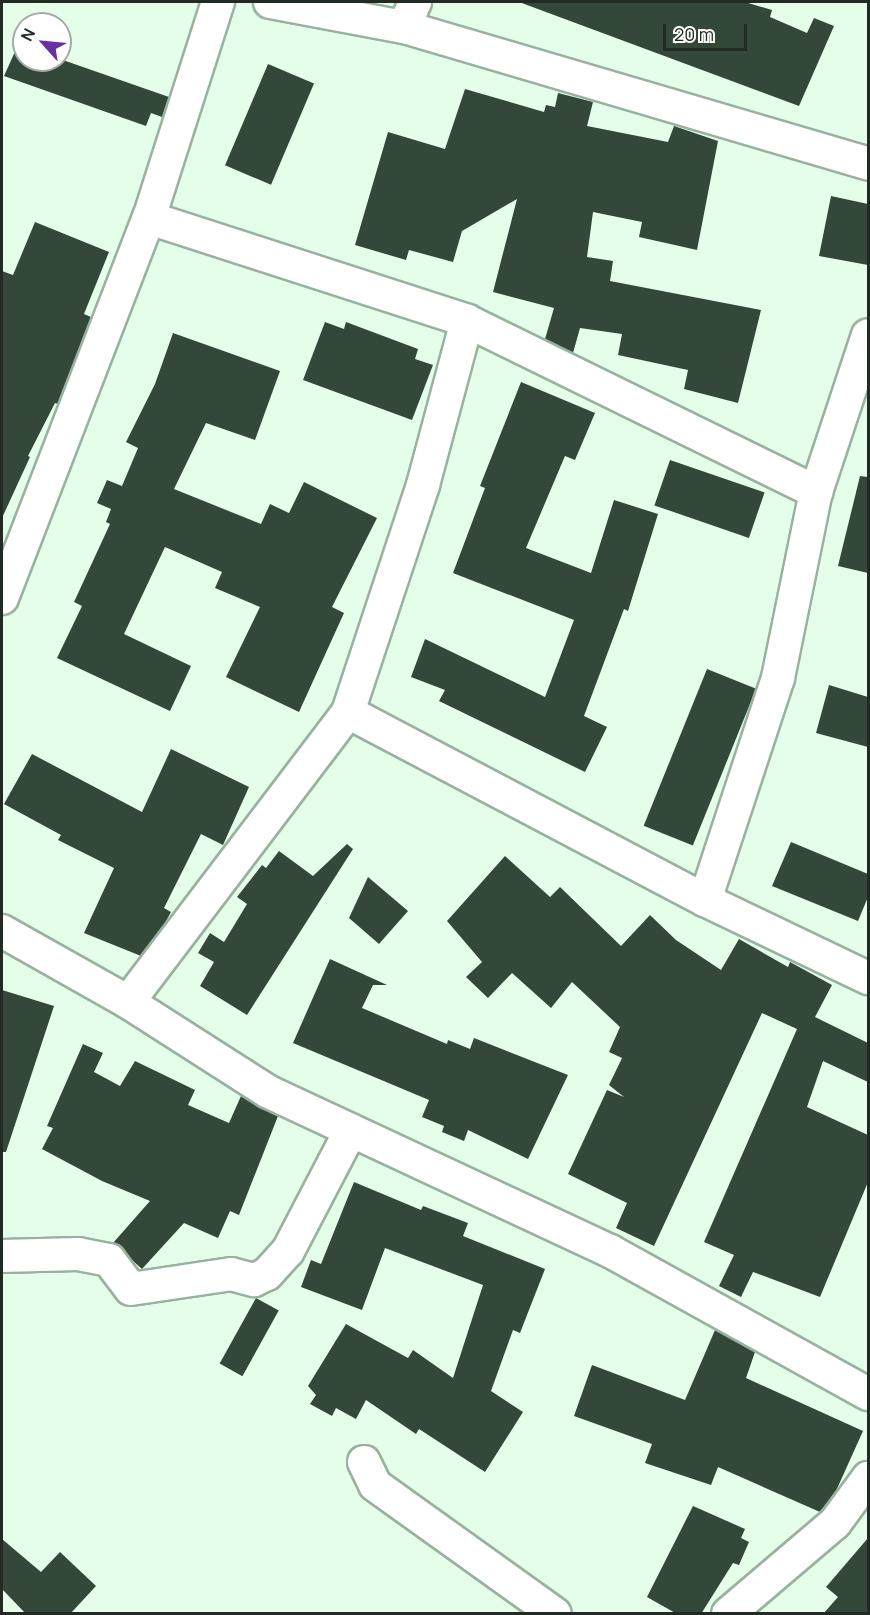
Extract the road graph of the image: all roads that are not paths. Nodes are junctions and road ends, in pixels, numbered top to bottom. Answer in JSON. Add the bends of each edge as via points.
{"nodes":[{"id":1,"x":218,"y":2,"type":"edge"},
{"id":2,"x":270,"y":2,"type":"edge"},
{"id":3,"x":410,"y":14,"type":"edge"},
{"id":4,"x":868,"y":164,"type":"edge"},
{"id":5,"x":148,"y":218,"type":"junction"},
{"id":6,"x":467,"y":321,"type":"junction"},
{"id":7,"x":868,"y":335,"type":"edge"},
{"id":8,"x":816,"y":492,"type":"junction"},
{"id":9,"x":5,"y":578,"type":"edge"},
{"id":10,"x":348,"y":712,"type":"junction"},
{"id":11,"x":705,"y":900,"type":"junction"},
{"id":12,"x":2,"y":931,"type":"edge"},
{"id":13,"x":868,"y":978,"type":"edge"},
{"id":14,"x":128,"y":1002,"type":"junction"},
{"id":15,"x":351,"y":1130,"type":"junction"},
{"id":16,"x":2,"y":1256,"type":"edge"},
{"id":17,"x":868,"y":1394,"type":"edge"},
{"id":18,"x":364,"y":1462,"type":"dead end"},
{"id":19,"x":868,"y":1478,"type":"edge"},
{"id":20,"x":555,"y":1614,"type":"edge"},
{"id":21,"x":728,"y":1614,"type":"edge"}],
"edges":[{"from":1,"to":5,"type":"street"},
{"from":2,"to":3,"type":"street"},
{"from":3,"to":4,"type":"street"},
{"from":5,"to":6,"type":"street"},
{"from":5,"to":9,"type":"street"},
{"from":6,"to":8,"type":"street"},
{"from":6,"to":10,"type":"street","via":[[423,485]]},
{"from":7,"to":8,"type":"street"},
{"from":8,"to":11,"type":"street","via":[[778,678]]},
{"from":10,"to":11,"type":"street"},
{"from":10,"to":14,"type":"street"},
{"from":11,"to":13,"type":"street"},
{"from":12,"to":14,"type":"street"},
{"from":14,"to":15,"type":"street","via":[[269,1092]]},
{"from":15,"to":16,"type":"street","via":[[288,1251],[267,1274],[254,1280],[231,1274],[130,1289],[109,1260],[78,1254]]},
{"from":15,"to":17,"type":"street","via":[[610,1251]]},
{"from":18,"to":20,"type":"street","via":[[375,1485]]},
{"from":19,"to":21,"type":"street","via":[[835,1523]]}]}
